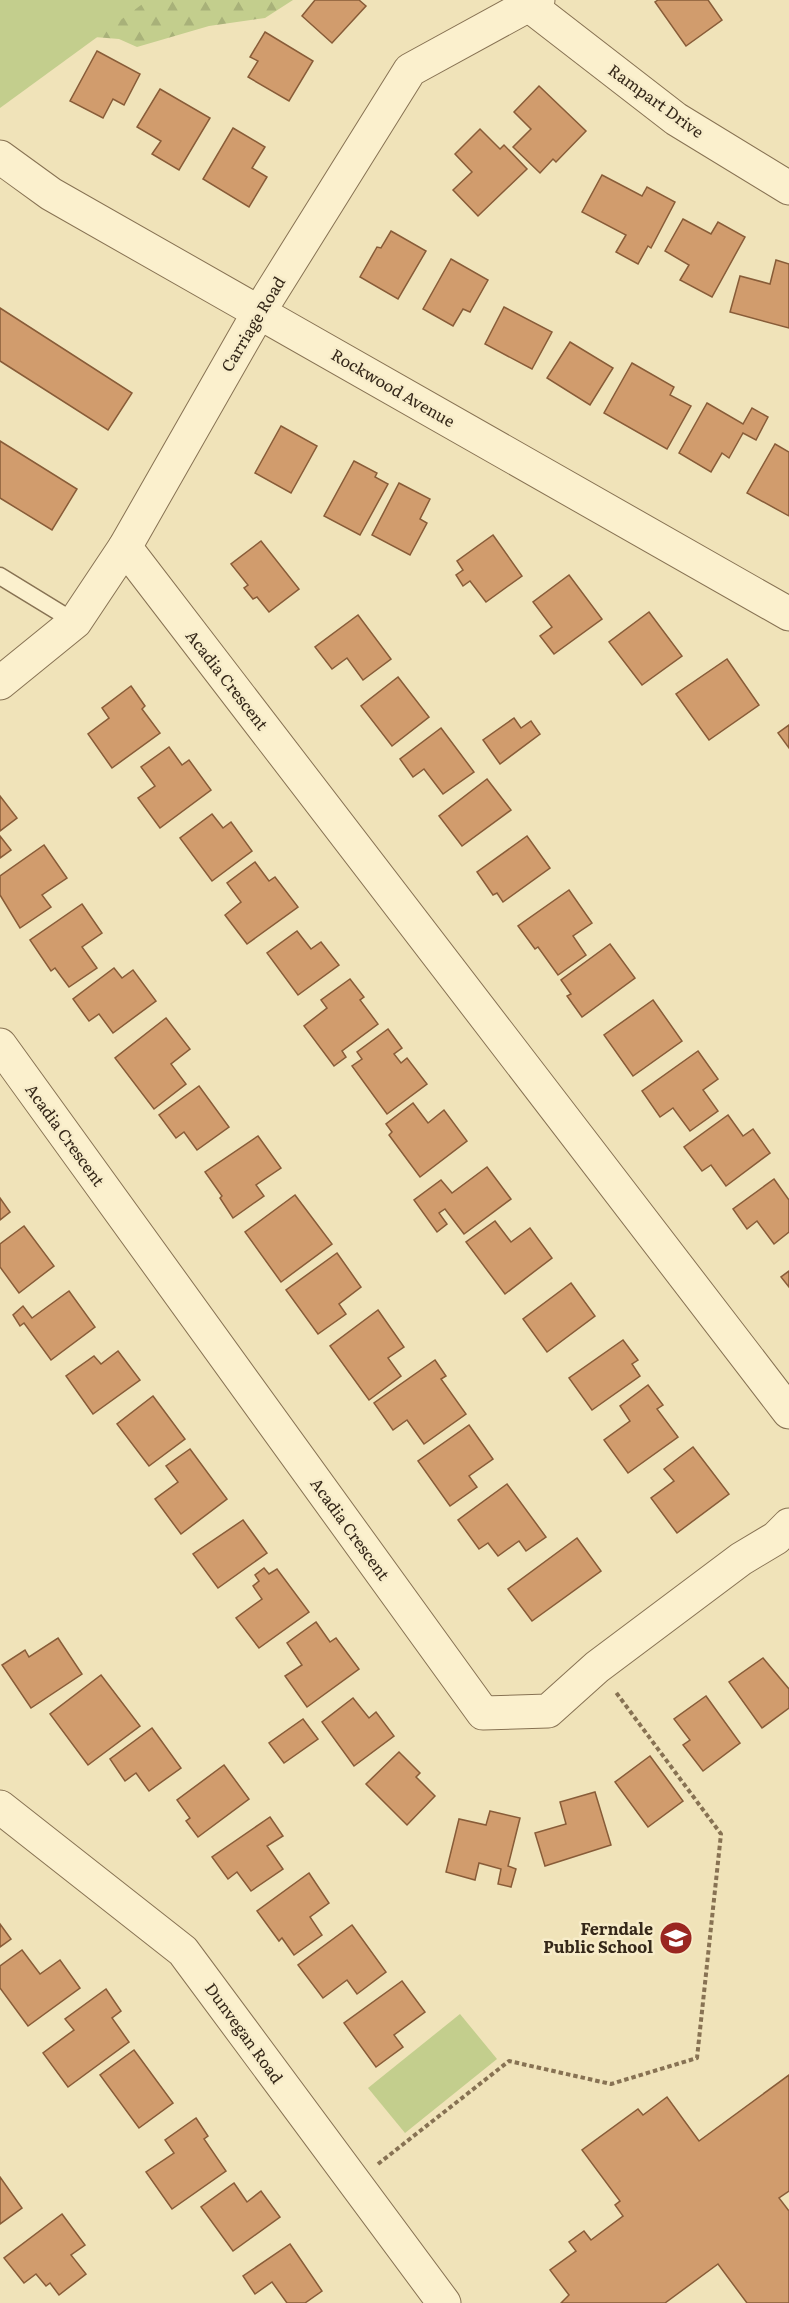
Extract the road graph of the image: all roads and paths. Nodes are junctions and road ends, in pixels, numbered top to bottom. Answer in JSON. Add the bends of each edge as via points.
{"nodes":[{"id":1,"x":534,"y":3,"type":"edge"},
{"id":2,"x":0,"y":157,"type":"edge"},
{"id":3,"x":789,"y":188,"type":"edge"},
{"id":4,"x":259,"y":312,"type":"junction"},
{"id":5,"x":125,"y":548,"type":"junction"},
{"id":6,"x":0,"y":576,"type":"edge"},
{"id":7,"x":789,"y":614,"type":"edge"},
{"id":8,"x":75,"y":622,"type":"junction"},
{"id":9,"x":0,"y":682,"type":"edge"},
{"id":10,"x":0,"y":1046,"type":"edge"},
{"id":11,"x":789,"y":1412,"type":"edge"},
{"id":12,"x":789,"y":1525,"type":"edge"},
{"id":13,"x":597,"y":1667,"type":"junction"},
{"id":14,"x":0,"y":1807,"type":"edge"},
{"id":15,"x":354,"y":2182,"type":"junction"},
{"id":16,"x":444,"y":2303,"type":"edge"}],
"edges":[{"from":1,"to":3,"type":"street","name":"Rampart Drive","via":[[676,119]]},
{"from":1,"to":4,"type":"street","name":"Carriage Road","via":[[410,70]]},
{"from":2,"to":4,"type":"street","name":"Rockwood Avenue","via":[[51,194]]},
{"from":4,"to":5,"type":"street","name":"Carriage Road"},
{"from":4,"to":7,"type":"street","name":"Rockwood Avenue"},
{"from":5,"to":8,"type":"street","name":"Carriage Road"},
{"from":5,"to":11,"type":"street","name":"Acadia Crescent"},
{"from":6,"to":8,"type":"lane"},
{"from":8,"to":9,"type":"street","name":"Carriage Road"},
{"from":10,"to":13,"type":"street","name":"Acadia Crescent","via":[[483,1713],[548,1710]]},
{"from":12,"to":13,"type":"street","name":"Acadia Crescent"},
{"from":13,"to":15,"type":"path","via":[[721,1834],[697,2058],[611,2084],[509,2061]]},
{"from":14,"to":15,"type":"street","name":"Dunvegan Road","via":[[183,1951]]},
{"from":15,"to":16,"type":"street","name":"Dunvegan Road"}]}
